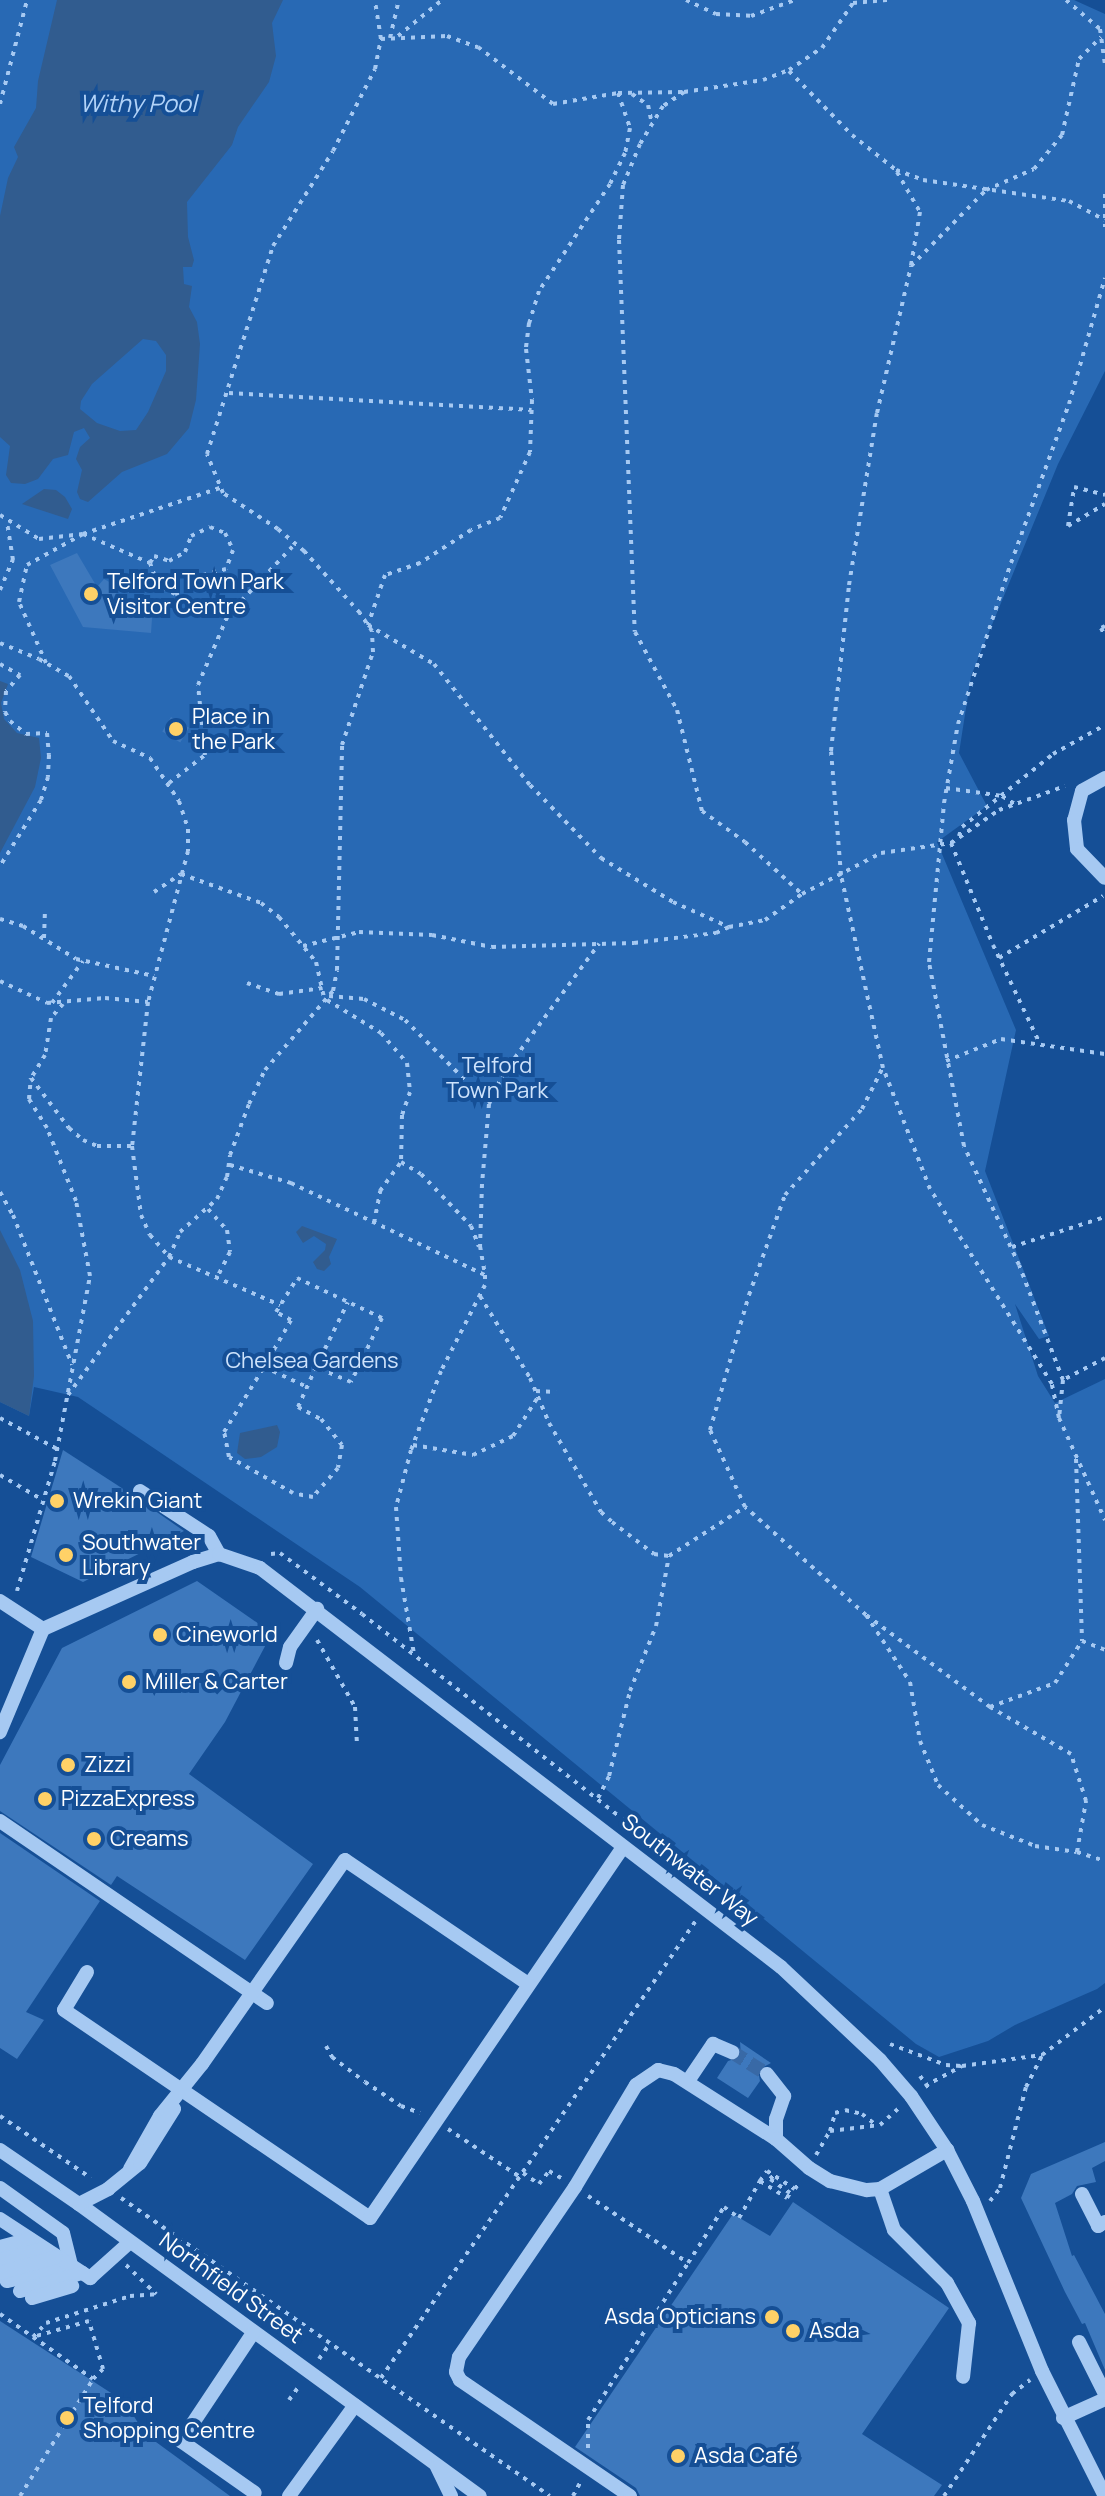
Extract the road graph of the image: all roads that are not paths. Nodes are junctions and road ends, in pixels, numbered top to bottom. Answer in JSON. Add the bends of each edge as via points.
{"nodes":[{"id":1,"x":1105,"y":778,"type":"edge"},
{"id":2,"x":1105,"y":878,"type":"edge"},
{"id":3,"x":140,"y":1491,"type":"dead end"},
{"id":4,"x":219,"y":1554,"type":"junction"},
{"id":5,"x":6,"y":1605,"type":"edge"},
{"id":6,"x":317,"y":1609,"type":"junction"},
{"id":7,"x":43,"y":1629,"type":"junction"},
{"id":8,"x":286,"y":1663,"type":"dead end"},
{"id":9,"x":0,"y":1732,"type":"edge"},
{"id":10,"x":0,"y":1821,"type":"edge"},
{"id":11,"x":623,"y":1847,"type":"junction"},
{"id":12,"x":87,"y":1972,"type":"dead end"},
{"id":13,"x":528,"y":1984,"type":"junction"},
{"id":14,"x":250,"y":1992,"type":"junction"},
{"id":15,"x":267,"y":2003,"type":"dead end"},
{"id":16,"x":732,"y":2052,"type":"dead end"},
{"id":17,"x":767,"y":2074,"type":"tunnel mouth"},
{"id":18,"x":688,"y":2081,"type":"junction"},
{"id":19,"x":183,"y":2090,"type":"junction"},
{"id":20,"x":776,"y":2139,"type":"junction"},
{"id":21,"x":0,"y":2150,"type":"edge"},
{"id":22,"x":947,"y":2150,"type":"junction"},
{"id":23,"x":0,"y":2188,"type":"edge"},
{"id":24,"x":880,"y":2189,"type":"junction"},
{"id":25,"x":1082,"y":2194,"type":"dead end"},
{"id":26,"x":79,"y":2204,"type":"junction"},
{"id":27,"x":1105,"y":2222,"type":"edge"},
{"id":28,"x":4,"y":2226,"type":"edge"},
{"id":29,"x":30,"y":2239,"type":"junction"},
{"id":30,"x":130,"y":2242,"type":"junction"},
{"id":31,"x":0,"y":2247,"type":"edge"},
{"id":32,"x":43,"y":2249,"type":"junction"},
{"id":33,"x":56,"y":2257,"type":"junction"},
{"id":34,"x":0,"y":2260,"type":"edge"},
{"id":35,"x":81,"y":2272,"type":"junction"},
{"id":36,"x":4,"y":2277,"type":"edge"},
{"id":37,"x":26,"y":2294,"type":"dead end"},
{"id":38,"x":253,"y":2333,"type":"junction"},
{"id":39,"x":1079,"y":2342,"type":"dead end"},
{"id":40,"x":963,"y":2377,"type":"dead end"},
{"id":41,"x":1105,"y":2396,"type":"edge"},
{"id":42,"x":355,"y":2405,"type":"junction"},
{"id":43,"x":1063,"y":2418,"type":"junction"},
{"id":44,"x":435,"y":2463,"type":"junction"},
{"id":45,"x":255,"y":2493,"type":"dead end"},
{"id":46,"x":289,"y":2496,"type":"edge"},
{"id":47,"x":451,"y":2496,"type":"edge"},
{"id":48,"x":480,"y":2496,"type":"edge"},
{"id":49,"x":630,"y":2496,"type":"edge"},
{"id":50,"x":1105,"y":2496,"type":"edge"}],
"edges":[{"from":1,"to":2,"type":"street","via":[[1082,791],[1074,820],[1077,849]]},
{"from":3,"to":4,"type":"street","via":[[209,1536]]},
{"from":4,"to":6,"type":"street","name":"Southwater Way","via":[[260,1568]]},
{"from":4,"to":7,"type":"street"},
{"from":5,"to":7,"type":"street"},
{"from":6,"to":8,"type":"street"},
{"from":6,"to":11,"type":"street","name":"Southwater Way"},
{"from":7,"to":9,"type":"street"},
{"from":10,"to":14,"type":"street"},
{"from":11,"to":13,"type":"street"},
{"from":11,"to":22,"type":"street","name":"Southwater Way","via":[[781,1967],[839,2019],[911,2096]]},
{"from":12,"to":19,"type":"street","via":[[64,2010]]},
{"from":13,"to":14,"type":"street","via":[[345,1860]]},
{"from":13,"to":19,"type":"street","via":[[370,2218]]},
{"from":14,"to":15,"type":"street"},
{"from":14,"to":19,"type":"street"},
{"from":16,"to":18,"type":"street","via":[[713,2044]]},
{"from":17,"to":20,"type":"street","via":[[784,2096]]},
{"from":18,"to":20,"type":"street"},
{"from":18,"to":49,"type":"street","via":[[658,2070],[636,2085],[575,2187],[459,2357],[456,2372],[460,2380]]},
{"from":19,"to":26,"type":"street","via":[[140,2163]]},
{"from":20,"to":24,"type":"street","via":[[830,2181]]},
{"from":21,"to":26,"type":"street","name":"Northfield Street"},
{"from":22,"to":24,"type":"street"},
{"from":22,"to":43,"type":"street","name":"Southwater Way","via":[[980,2216]]},
{"from":23,"to":35,"type":"street","via":[[63,2233]]},
{"from":24,"to":40,"type":"street","via":[[894,2230],[939,2272],[969,2323]]},
{"from":25,"to":27,"type":"street","via":[[1098,2226]]},
{"from":26,"to":30,"type":"street","name":"Northfield Street"},
{"from":28,"to":29,"type":"street"},
{"from":29,"to":31,"type":"street"},
{"from":29,"to":32,"type":"street"},
{"from":30,"to":35,"type":"street"},
{"from":30,"to":38,"type":"street","name":"Northfield Street"},
{"from":32,"to":33,"type":"street"},
{"from":32,"to":34,"type":"street"},
{"from":33,"to":35,"type":"street"},
{"from":33,"to":36,"type":"street"},
{"from":35,"to":36,"type":"street"},
{"from":35,"to":37,"type":"street"},
{"from":38,"to":42,"type":"street","name":"Northfield Street"},
{"from":38,"to":45,"type":"street","via":[[181,2441]]},
{"from":39,"to":41,"type":"street"},
{"from":41,"to":43,"type":"street"},
{"from":42,"to":44,"type":"street","name":"Northfield Street"},
{"from":42,"to":46,"type":"street"},
{"from":43,"to":50,"type":"street","name":"Southwater Way"},
{"from":44,"to":47,"type":"street","name":"Northfield Street"},
{"from":44,"to":48,"type":"street","name":"Northfield Street"}]}
